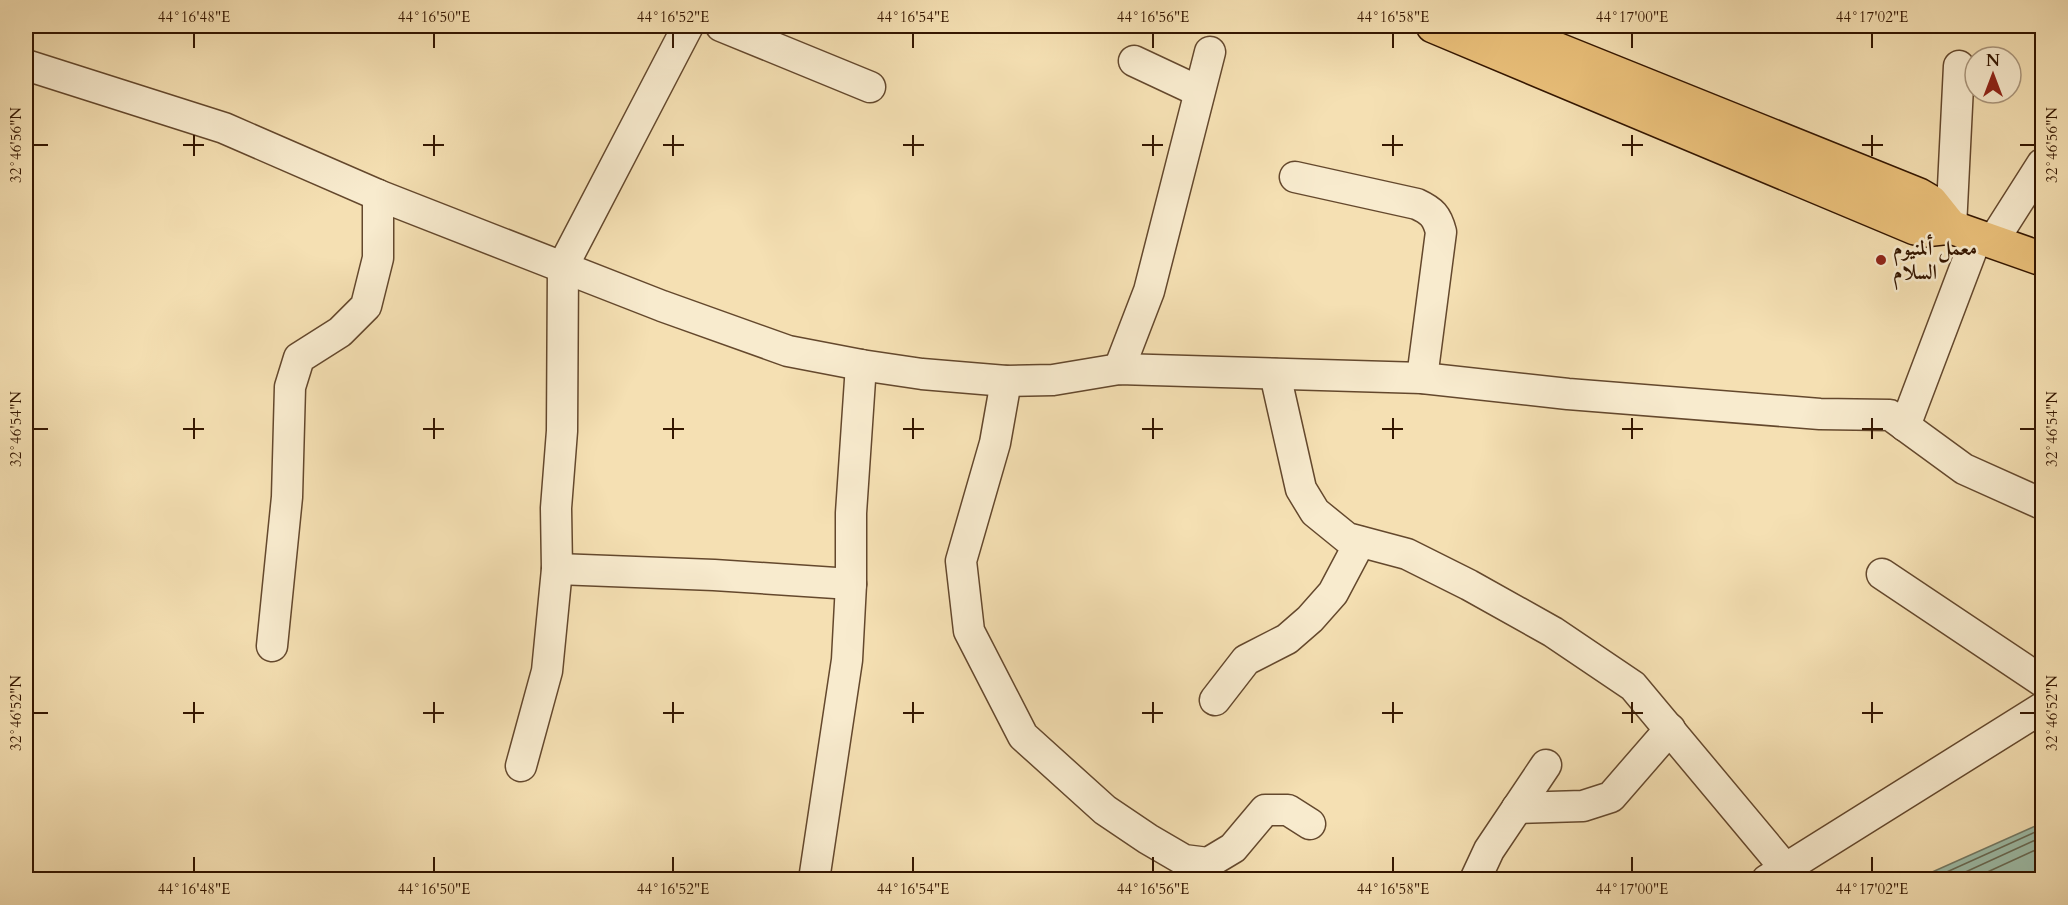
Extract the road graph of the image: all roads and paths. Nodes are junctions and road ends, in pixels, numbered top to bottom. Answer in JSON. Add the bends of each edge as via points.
{"nodes":[{"id":1,"x":688,"y":26,"type":"edge"},
{"id":2,"x":721,"y":26,"type":"edge"},
{"id":3,"x":1433,"y":26,"type":"edge"},
{"id":4,"x":1499,"y":26,"type":"edge"},
{"id":5,"x":1550,"y":36,"type":"edge"},
{"id":6,"x":1210,"y":52,"type":"dead end"},
{"id":7,"x":1134,"y":62,"type":"dead end"},
{"id":8,"x":26,"y":65,"type":"edge"},
{"id":9,"x":1959,"y":66,"type":"dead end"},
{"id":10,"x":870,"y":87,"type":"dead end"},
{"id":11,"x":1198,"y":91,"type":"junction"},
{"id":12,"x":2043,"y":164,"type":"edge"},
{"id":13,"x":1295,"y":177,"type":"dead end"},
{"id":14,"x":378,"y":195,"type":"junction"},
{"id":15,"x":1974,"y":235,"type":"junction"},
{"id":16,"x":2039,"y":260,"type":"edge"},
{"id":17,"x":563,"y":266,"type":"junction"},
{"id":18,"x":861,"y":365,"type":"junction"},
{"id":19,"x":1119,"y":369,"type":"junction"},
{"id":20,"x":1275,"y":374,"type":"junction"},
{"id":21,"x":1422,"y":378,"type":"junction"},
{"id":22,"x":1006,"y":381,"type":"junction"},
{"id":23,"x":1905,"y":426,"type":"junction"},
{"id":24,"x":2040,"y":496,"type":"edge"},
{"id":25,"x":1360,"y":542,"type":"junction"},
{"id":26,"x":557,"y":569,"type":"junction"},
{"id":27,"x":1882,"y":574,"type":"dead end"},
{"id":28,"x":851,"y":584,"type":"junction"},
{"id":29,"x":272,"y":646,"type":"dead end"},
{"id":30,"x":2043,"y":681,"type":"edge"},
{"id":31,"x":1215,"y":700,"type":"dead end"},
{"id":32,"x":2043,"y":708,"type":"edge"},
{"id":33,"x":1670,"y":729,"type":"junction"},
{"id":34,"x":1546,"y":765,"type":"dead end"},
{"id":35,"x":521,"y":766,"type":"dead end"},
{"id":36,"x":1517,"y":808,"type":"junction"},
{"id":37,"x":1310,"y":824,"type":"dead end"},
{"id":38,"x":1776,"y":874,"type":"edge"},
{"id":39,"x":814,"y":879,"type":"edge"},
{"id":40,"x":1475,"y":879,"type":"edge"}],
"edges":[{"from":1,"to":17,"type":"street"},
{"from":2,"to":10,"type":"street"},
{"from":3,"to":15,"type":"main road","via":[[1915,228]]},
{"from":4,"to":5,"type":"main road"},
{"from":5,"to":15,"type":"main road","via":[[1919,195]]},
{"from":6,"to":11,"type":"street"},
{"from":7,"to":11,"type":"street"},
{"from":8,"to":14,"type":"street","via":[[224,128]]},
{"from":9,"to":15,"type":"street"},
{"from":11,"to":19,"type":"street","via":[[1149,291]]},
{"from":12,"to":15,"type":"street"},
{"from":13,"to":21,"type":"street","via":[[1417,204],[1438,219],[1441,232]]},
{"from":14,"to":17,"type":"street"},
{"from":14,"to":29,"type":"street","via":[[378,258],[366,306],[340,332],[300,358],[290,387],[287,497]]},
{"from":15,"to":16,"type":"main road"},
{"from":15,"to":23,"type":"street"},
{"from":17,"to":18,"type":"street","via":[[788,351]]},
{"from":17,"to":26,"type":"street"},
{"from":18,"to":22,"type":"street"},
{"from":18,"to":28,"type":"street"},
{"from":19,"to":20,"type":"street"},
{"from":19,"to":22,"type":"street","via":[[1053,380]]},
{"from":20,"to":21,"type":"street"},
{"from":20,"to":25,"type":"street","via":[[1301,489],[1315,512],[1347,538]]},
{"from":21,"to":23,"type":"street","via":[[1820,414],[1890,415]]},
{"from":22,"to":37,"type":"street","via":[[995,443],[961,561],[969,631],[1023,736],[1105,810],[1184,860],[1208,862],[1233,848],[1265,810],[1288,810]]},
{"from":23,"to":24,"type":"street","via":[[1964,469]]},
{"from":25,"to":31,"type":"street","via":[[1333,593],[1310,619],[1287,639],[1246,660]]},
{"from":25,"to":33,"type":"street","via":[[1407,554],[1553,632],[1633,686]]},
{"from":26,"to":28,"type":"street"},
{"from":26,"to":35,"type":"street","via":[[547,671]]},
{"from":27,"to":30,"type":"street"},
{"from":28,"to":39,"type":"street","via":[[847,660]]},
{"from":32,"to":38,"type":"street"},
{"from":33,"to":36,"type":"street","via":[[1611,797],[1583,806]]},
{"from":33,"to":38,"type":"street"},
{"from":34,"to":36,"type":"street"},
{"from":36,"to":40,"type":"street"}]}
